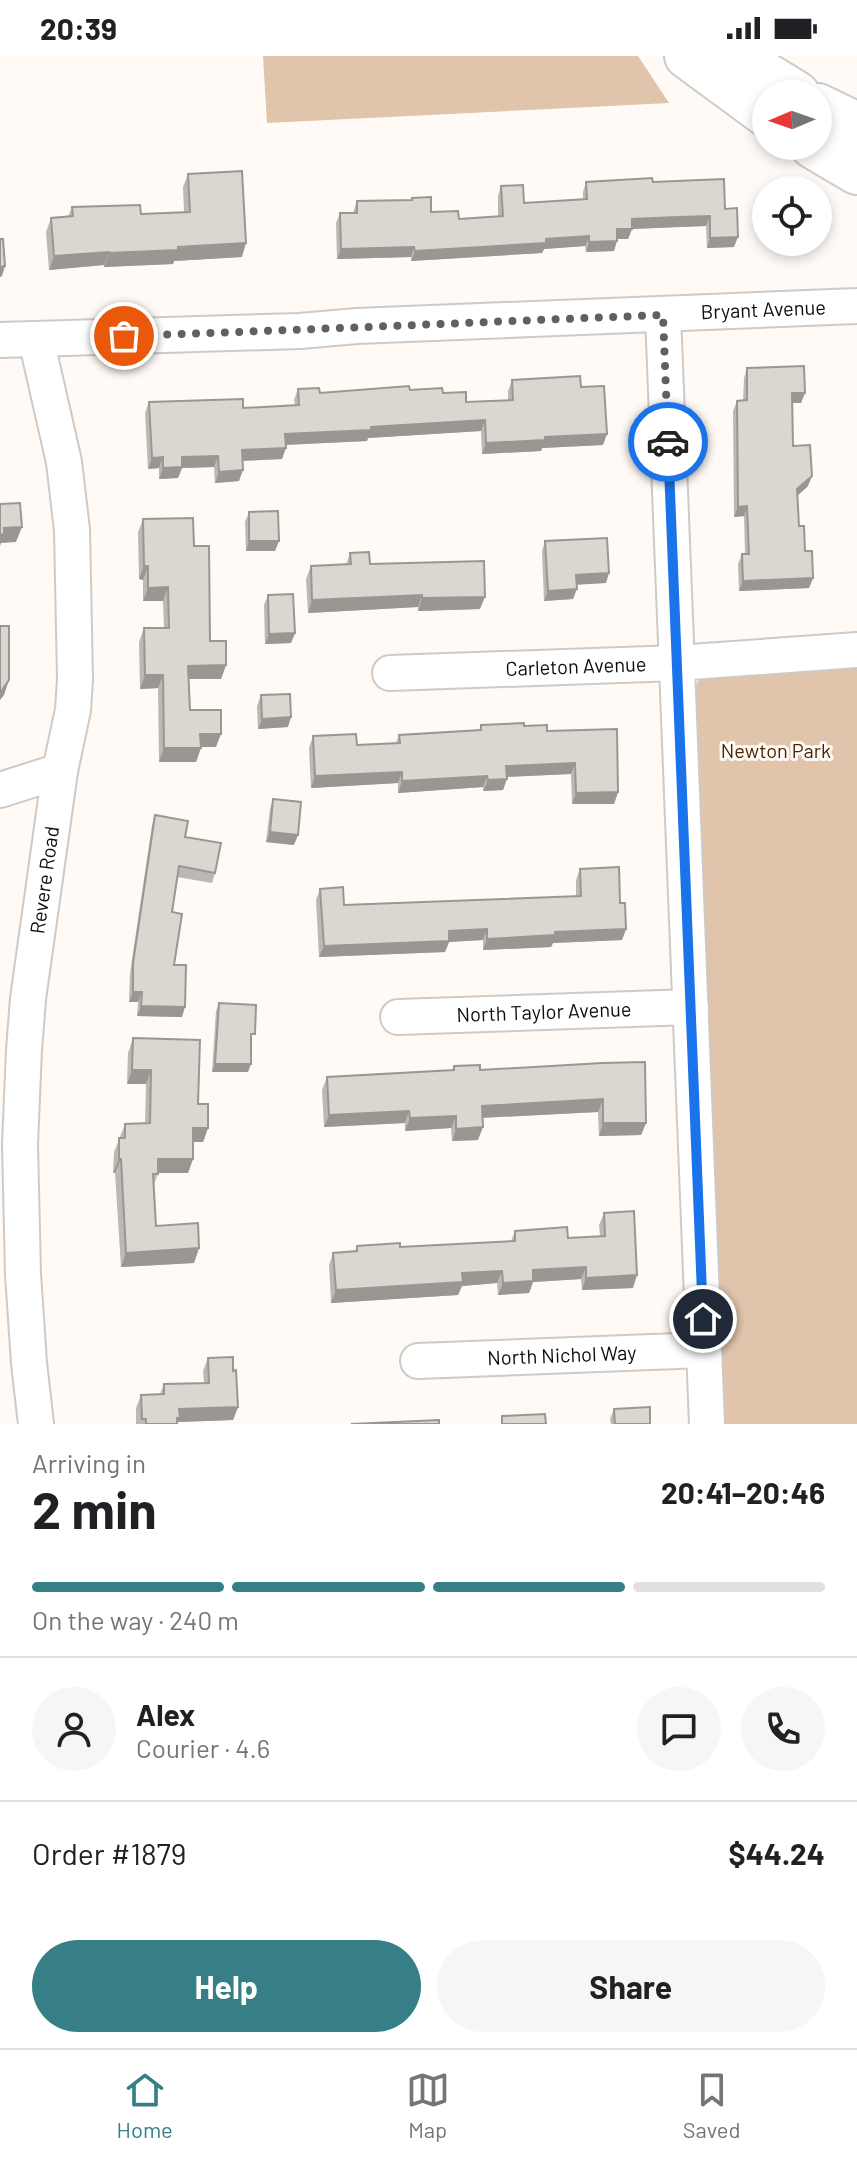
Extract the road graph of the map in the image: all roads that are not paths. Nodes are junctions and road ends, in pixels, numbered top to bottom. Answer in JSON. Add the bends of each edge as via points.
{"nodes":[{"id":1,"x":687,"y":56,"type":"edge"},
{"id":2,"x":735,"y":56,"type":"edge"},
{"id":3,"x":774,"y":80,"type":"edge"},
{"id":4,"x":752,"y":104,"type":"edge"},
{"id":5,"x":832,"y":113,"type":"edge"},
{"id":6,"x":857,"y":125,"type":"edge"},
{"id":7,"x":832,"y":157,"type":"edge"},
{"id":8,"x":857,"y":172,"type":"edge"},
{"id":9,"x":857,"y":306,"type":"edge"},
{"id":10,"x":663,"y":315,"type":"junction"},
{"id":11,"x":36,"y":339,"type":"junction"},
{"id":12,"x":0,"y":340,"type":"edge"},
{"id":13,"x":857,"y":650,"type":"edge"},
{"id":14,"x":677,"y":663,"type":"junction"},
{"id":15,"x":390,"y":673,"type":"dead end"},
{"id":16,"x":60,"y":771,"type":"junction"},
{"id":17,"x":0,"y":790,"type":"edge"},
{"id":18,"x":691,"y":1007,"type":"junction"},
{"id":19,"x":398,"y":1017,"type":"dead end"},
{"id":20,"x":12,"y":1278,"type":"edge"},
{"id":21,"x":704,"y":1350,"type":"junction"},
{"id":22,"x":418,"y":1361,"type":"dead end"},
{"id":23,"x":36,"y":1424,"type":"edge"},
{"id":24,"x":707,"y":1424,"type":"edge"}],
"edges":[{"from":1,"to":4,"type":"main road"},
{"from":2,"to":3,"type":"main road"},
{"from":5,"to":6,"type":"main road"},
{"from":7,"to":8,"type":"main road"},
{"from":9,"to":10,"type":"street","name":"Bryant Avenue"},
{"from":10,"to":11,"type":"street","name":"Bryant Avenue"},
{"from":10,"to":14,"type":"street"},
{"from":11,"to":12,"type":"street","name":"Bryant Avenue"},
{"from":11,"to":16,"type":"street","name":"Revere Road","via":[[64,462],[72,530],[75,680]]},
{"from":13,"to":14,"type":"street","name":"Carleton Avenue"},
{"from":14,"to":15,"type":"street","name":"Carleton Avenue"},
{"from":14,"to":18,"type":"street"},
{"from":16,"to":17,"type":"street"},
{"from":16,"to":20,"type":"street","name":"Revere Road","via":[[28,999]]},
{"from":18,"to":19,"type":"street","name":"North Taylor Avenue"},
{"from":18,"to":21,"type":"street"},
{"from":20,"to":23,"type":"street","name":"Revere Road"},
{"from":21,"to":22,"type":"street","name":"North Nichol Way"},
{"from":21,"to":24,"type":"street"}]}
